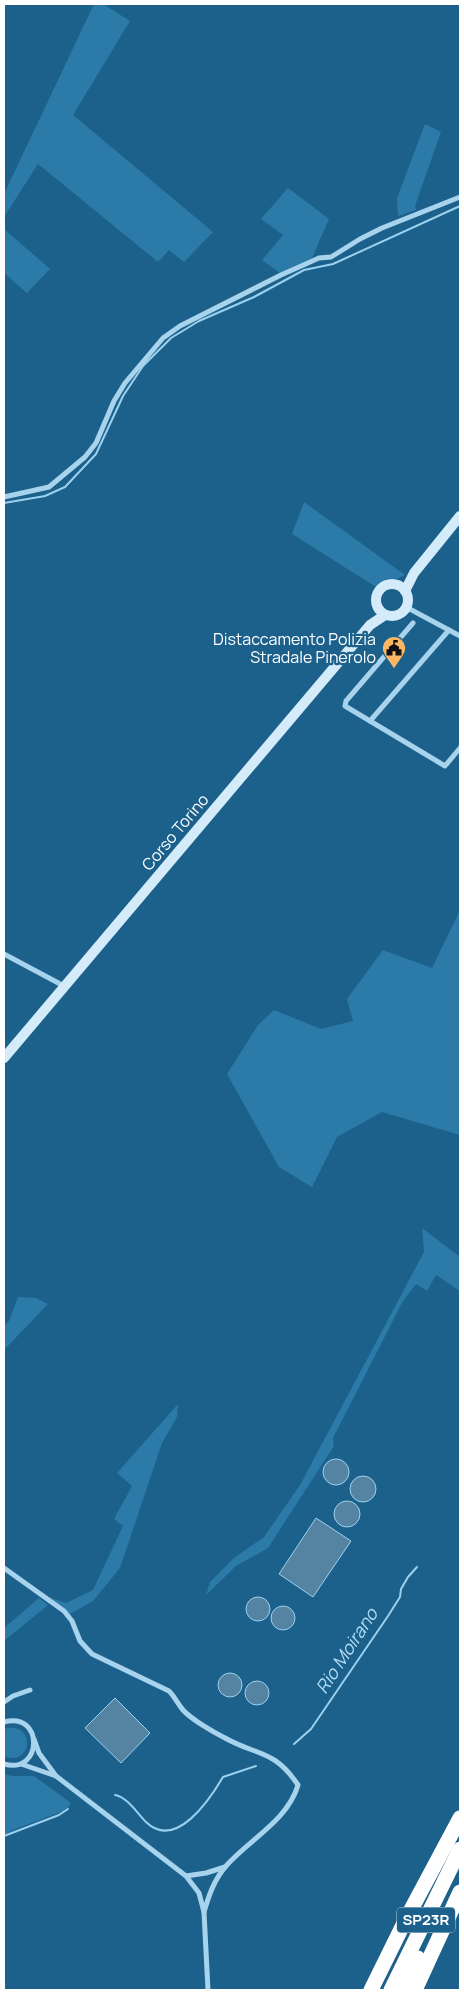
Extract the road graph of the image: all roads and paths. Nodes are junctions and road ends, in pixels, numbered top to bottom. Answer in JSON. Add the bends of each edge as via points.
{"nodes":[{"id":1,"x":460,"y":197,"type":"edge"},
{"id":2,"x":4,"y":497,"type":"edge"},
{"id":3,"x":460,"y":516,"type":"edge"},
{"id":4,"x":401,"y":588,"type":"junction"},
{"id":5,"x":376,"y":606,"type":"junction"},
{"id":6,"x":406,"y":607,"type":"junction"},
{"id":7,"x":385,"y":615,"type":"junction"},
{"id":8,"x":413,"y":623,"type":"dead end"},
{"id":9,"x":370,"y":625,"type":"junction"},
{"id":10,"x":448,"y":630,"type":"junction"},
{"id":11,"x":460,"y":636,"type":"edge"},
{"id":12,"x":370,"y":722,"type":"junction"},
{"id":13,"x":460,"y":748,"type":"edge"},
{"id":14,"x":4,"y":954,"type":"edge"},
{"id":15,"x":64,"y":986,"type":"junction"},
{"id":16,"x":4,"y":1058,"type":"edge"},
{"id":17,"x":4,"y":1568,"type":"edge"},
{"id":18,"x":30,"y":1690,"type":"dead end"},
{"id":19,"x":4,"y":1702,"type":"edge"},
{"id":20,"x":4,"y":1722,"type":"edge"},
{"id":21,"x":34,"y":1739,"type":"junction"},
{"id":22,"x":4,"y":1764,"type":"edge"},
{"id":23,"x":21,"y":1764,"type":"junction"},
{"id":24,"x":56,"y":1776,"type":"junction"},
{"id":25,"x":460,"y":1818,"type":"edge"},
{"id":26,"x":460,"y":1849,"type":"edge"},
{"id":27,"x":226,"y":1866,"type":"junction"},
{"id":28,"x":460,"y":1866,"type":"edge"},
{"id":29,"x":186,"y":1876,"type":"junction"},
{"id":30,"x":460,"y":1892,"type":"edge"},
{"id":31,"x":204,"y":1912,"type":"junction"},
{"id":32,"x":208,"y":1990,"type":"edge"},
{"id":33,"x":371,"y":1990,"type":"edge"},
{"id":34,"x":391,"y":1990,"type":"edge"},
{"id":35,"x":403,"y":1990,"type":"edge"},
{"id":36,"x":415,"y":1990,"type":"edge"}],
"edges":[{"from":1,"to":2,"type":"street","via":[[360,238],[331,257],[319,258],[281,275],[180,326],[163,338],[125,383],[96,442],[85,457],[49,487]]},
{"from":3,"to":4,"type":"main road"},
{"from":4,"to":5,"type":"main road","via":[[387,585],[379,590]]},
{"from":4,"to":6,"type":"main road","via":[[408,599]]},
{"from":5,"to":7,"type":"main road"},
{"from":5,"to":9,"type":"main road"},
{"from":6,"to":7,"type":"main road","via":[[396,616]]},
{"from":6,"to":10,"type":"street"},
{"from":7,"to":9,"type":"main road"},
{"from":8,"to":12,"type":"street","via":[[345,704]]},
{"from":9,"to":15,"type":"main road","name":"Corso Torino"},
{"from":10,"to":11,"type":"street"},
{"from":10,"to":12,"type":"street"},
{"from":12,"to":13,"type":"street","via":[[445,766]]},
{"from":14,"to":15,"type":"street"},
{"from":15,"to":16,"type":"main road","name":"Corso Torino"},
{"from":17,"to":27,"type":"street","via":[[64,1611],[80,1641],[92,1654],[169,1691],[183,1711],[226,1739],[280,1763],[298,1785],[295,1796],[282,1812]]},
{"from":18,"to":19,"type":"street"},
{"from":20,"to":21,"type":"street","via":[[22,1723]]},
{"from":21,"to":23,"type":"street","via":[[32,1754]]},
{"from":21,"to":24,"type":"street","via":[[39,1753]]},
{"from":22,"to":23,"type":"street"},
{"from":23,"to":24,"type":"street"},
{"from":24,"to":29,"type":"street"},
{"from":25,"to":33,"type":"highway"},
{"from":26,"to":34,"type":"highway","number":"SP23R"},
{"from":27,"to":29,"type":"street"},
{"from":27,"to":31,"type":"street","via":[[212,1888]]},
{"from":28,"to":35,"type":"highway","number":"SP23R"},
{"from":29,"to":31,"type":"street","via":[[199,1893]]},
{"from":30,"to":36,"type":"highway"},
{"from":31,"to":32,"type":"street"}]}
